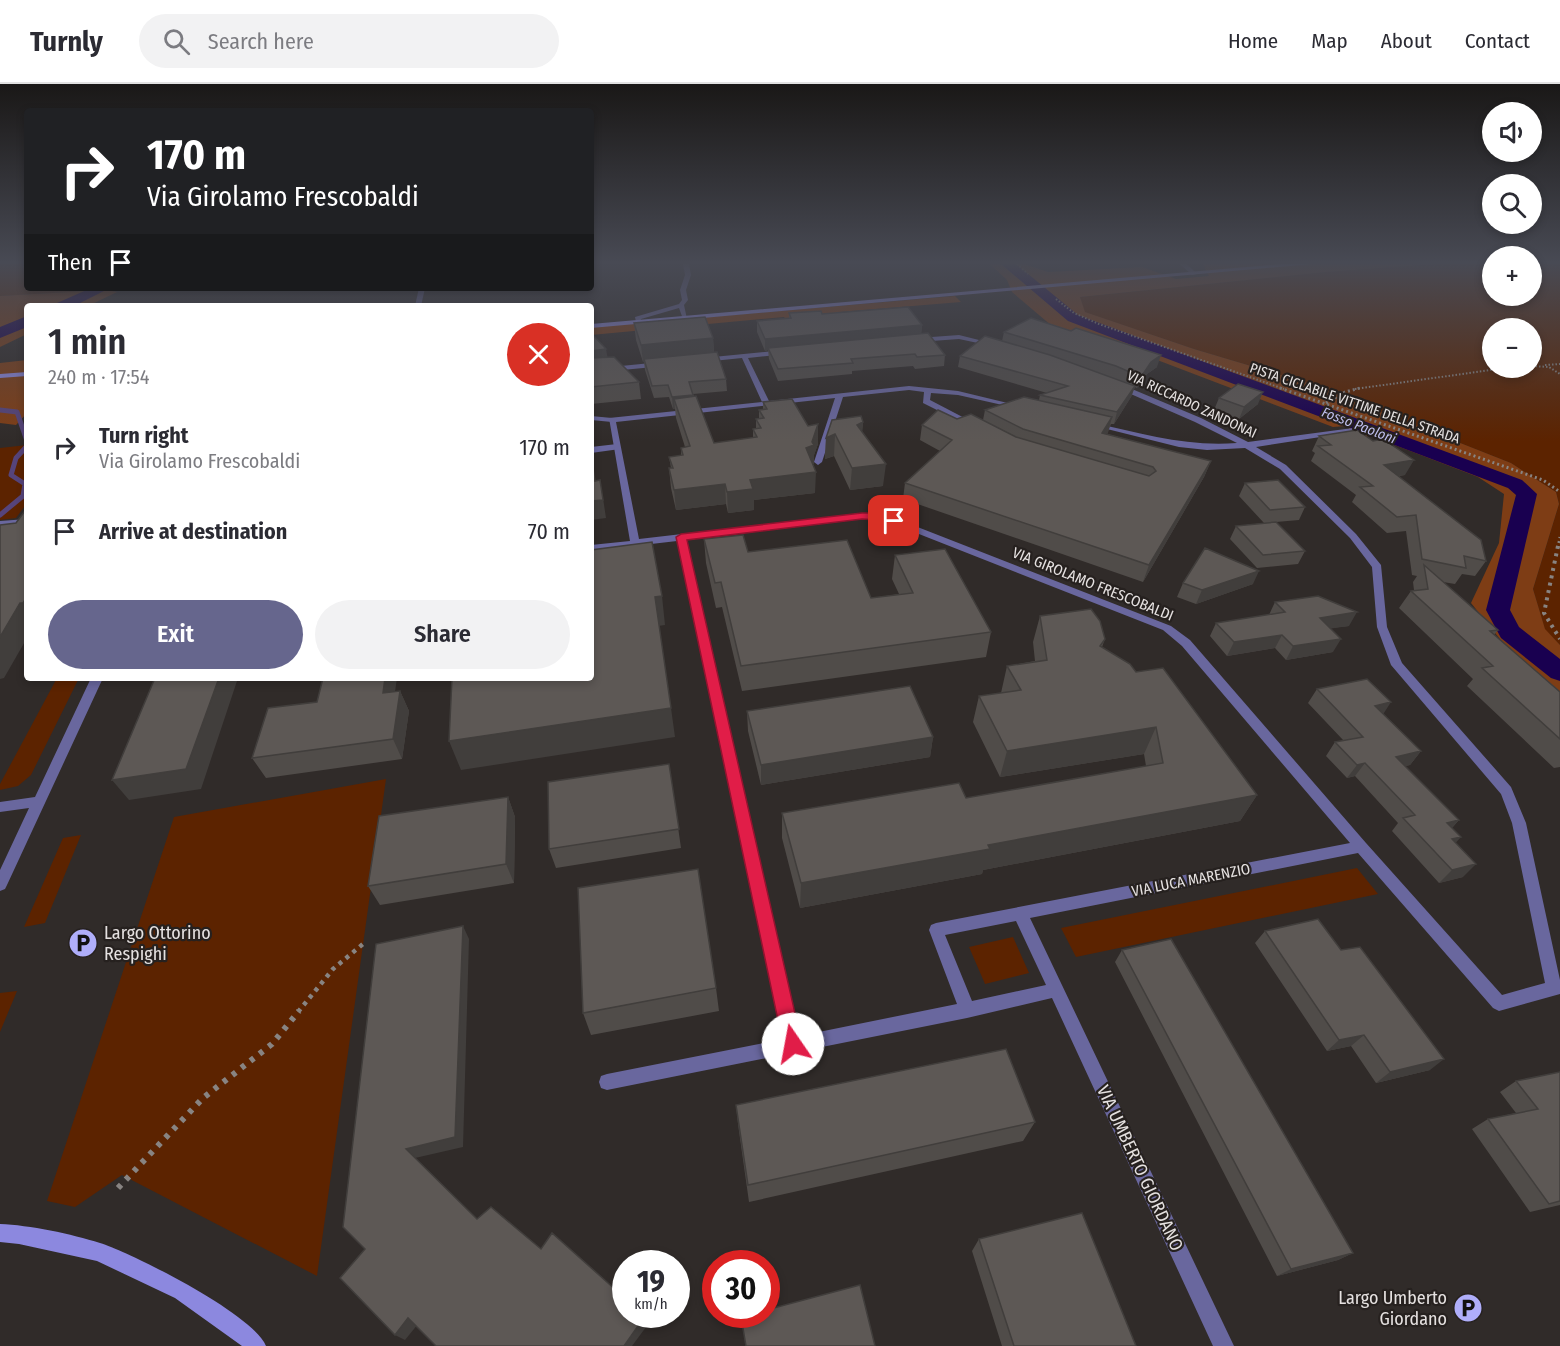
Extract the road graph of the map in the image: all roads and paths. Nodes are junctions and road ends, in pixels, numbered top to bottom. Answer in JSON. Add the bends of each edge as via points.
{"nodes":[{"id":1,"x":620,"y":323,"type":"edge"},
{"id":2,"x":1096,"y":323,"type":"edge"},
{"id":3,"x":594,"y":326,"type":"edge"},
{"id":4,"x":912,"y":340,"type":"edge"},
{"id":5,"x":997,"y":346,"type":"edge"},
{"id":6,"x":789,"y":352,"type":"edge"},
{"id":7,"x":744,"y":356,"type":"junction"},
{"id":8,"x":698,"y":360,"type":"edge"},
{"id":9,"x":674,"y":363,"type":"edge"},
{"id":10,"x":1560,"y":364,"type":"edge"},
{"id":11,"x":1542,"y":365,"type":"edge"},
{"id":12,"x":1542,"y":365,"type":"edge"},
{"id":13,"x":594,"y":371,"type":"edge"},
{"id":14,"x":1482,"y":371,"type":"edge"},
{"id":15,"x":24,"y":374,"type":"edge"},
{"id":16,"x":1560,"y":374,"type":"edge"},
{"id":17,"x":0,"y":376,"type":"edge"},
{"id":18,"x":1109,"y":382,"type":"edge"},
{"id":19,"x":928,"y":390,"type":"junction"},
{"id":20,"x":840,"y":396,"type":"junction"},
{"id":21,"x":767,"y":404,"type":"junction"},
{"id":22,"x":1326,"y":404,"type":"junction"},
{"id":23,"x":1027,"y":409,"type":"edge"},
{"id":24,"x":594,"y":418,"type":"edge"},
{"id":25,"x":612,"y":420,"type":"junction"},
{"id":26,"x":1085,"y":422,"type":"edge"},
{"id":27,"x":976,"y":428,"type":"edge"},
{"id":28,"x":1353,"y":430,"type":"edge"},
{"id":29,"x":1246,"y":445,"type":"junction"},
{"id":30,"x":617,"y":447,"type":"junction"},
{"id":31,"x":594,"y":450,"type":"edge"},
{"id":32,"x":818,"y":462,"type":"dead end"},
{"id":33,"x":1560,"y":492,"type":"edge"},
{"id":34,"x":24,"y":522,"type":"edge"},
{"id":35,"x":0,"y":525,"type":"edge"},
{"id":36,"x":681,"y":537,"type":"junction"},
{"id":37,"x":1560,"y":537,"type":"edge"},
{"id":38,"x":635,"y":542,"type":"junction"},
{"id":39,"x":594,"y":548,"type":"edge"},
{"id":40,"x":1560,"y":639,"type":"edge"},
{"id":41,"x":97,"y":681,"type":"edge"},
{"id":42,"x":39,"y":802,"type":"junction"},
{"id":43,"x":0,"y":807,"type":"edge"},
{"id":44,"x":1361,"y":847,"type":"junction"},
{"id":45,"x":0,"y":885,"type":"edge"},
{"id":46,"x":1020,"y":913,"type":"junction"},
{"id":47,"x":363,"y":944,"type":"dead end"},
{"id":48,"x":1557,"y":988,"type":"edge"},
{"id":49,"x":1056,"y":990,"type":"junction"},
{"id":50,"x":967,"y":1010,"type":"junction"},
{"id":51,"x":793,"y":1044,"type":"junction"},
{"id":52,"x":607,"y":1082,"type":"dead end"},
{"id":53,"x":118,"y":1188,"type":"dead end"},
{"id":54,"x":0,"y":1233,"type":"edge"},
{"id":55,"x":256,"y":1346,"type":"edge"},
{"id":56,"x":1224,"y":1346,"type":"edge"}],
"edges":[{"from":1,"to":3,"type":"street"},
{"from":2,"to":22,"type":"path","name":"PISTA CICLABILE VITTIME DELLA STRADA"},
{"from":4,"to":5,"type":"street","via":[[958,338]]},
{"from":6,"to":7,"type":"street"},
{"from":7,"to":8,"type":"street"},
{"from":7,"to":21,"type":"street"},
{"from":9,"to":13,"type":"street"},
{"from":10,"to":11,"type":"path"},
{"from":12,"to":16,"type":"path"},
{"from":14,"to":22,"type":"path","via":[[1365,386]]},
{"from":15,"to":17,"type":"street"},
{"from":18,"to":29,"type":"street","name":"VIA RICCARDO ZANDONAI"},
{"from":19,"to":20,"type":"street","via":[[909,388]]},
{"from":19,"to":23,"type":"street"},
{"from":19,"to":27,"type":"street","via":[[926,401]]},
{"from":20,"to":21,"type":"street"},
{"from":20,"to":32,"type":"street"},
{"from":21,"to":25,"type":"street"},
{"from":22,"to":33,"type":"path","name":"PISTA CICLABILE VITTIME DELLA STRADA","via":[[1543,480]]},
{"from":24,"to":25,"type":"street"},
{"from":25,"to":30,"type":"street"},
{"from":26,"to":29,"type":"street","via":[[1177,444]]},
{"from":28,"to":29,"type":"street"},
{"from":29,"to":48,"type":"street","name":"VIA RICCARDO ZANDONAI","via":[[1283,467],[1353,536],[1377,567],[1382,627],[1397,665],[1506,791],[1519,823]]},
{"from":30,"to":31,"type":"street"},
{"from":30,"to":38,"type":"street"},
{"from":34,"to":35,"type":"street"},
{"from":36,"to":38,"type":"street","name":"VIA GIROLAMO FRESCOBALDI"},
{"from":36,"to":44,"type":"street","name":"VIA GIROLAMO FRESCOBALDI","via":[[877,516],[1167,628],[1186,643]]},
{"from":36,"to":51,"type":"street"},
{"from":37,"to":40,"type":"path","via":[[1544,613]]},
{"from":38,"to":39,"type":"street","name":"VIA GIROLAMO FRESCOBALDI"},
{"from":41,"to":42,"type":"street"},
{"from":42,"to":43,"type":"street"},
{"from":42,"to":45,"type":"street"},
{"from":44,"to":46,"type":"street","name":"VIA LUCA MARENZIO"},
{"from":44,"to":48,"type":"street","name":"VIA GIROLAMO FRESCOBALDI","via":[[1499,1003]]},
{"from":46,"to":49,"type":"street"},
{"from":46,"to":50,"type":"street","name":"VIA LUCA MARENZIO","via":[[936,930]]},
{"from":47,"to":53,"type":"path","via":[[333,969],[272,1044],[203,1098]]},
{"from":49,"to":50,"type":"street"},
{"from":49,"to":56,"type":"street","name":"VIA UMBERTO GIORDANO"},
{"from":50,"to":51,"type":"street"},
{"from":51,"to":52,"type":"street"},
{"from":54,"to":55,"type":"street","via":[[99,1252],[182,1291]]}]}
